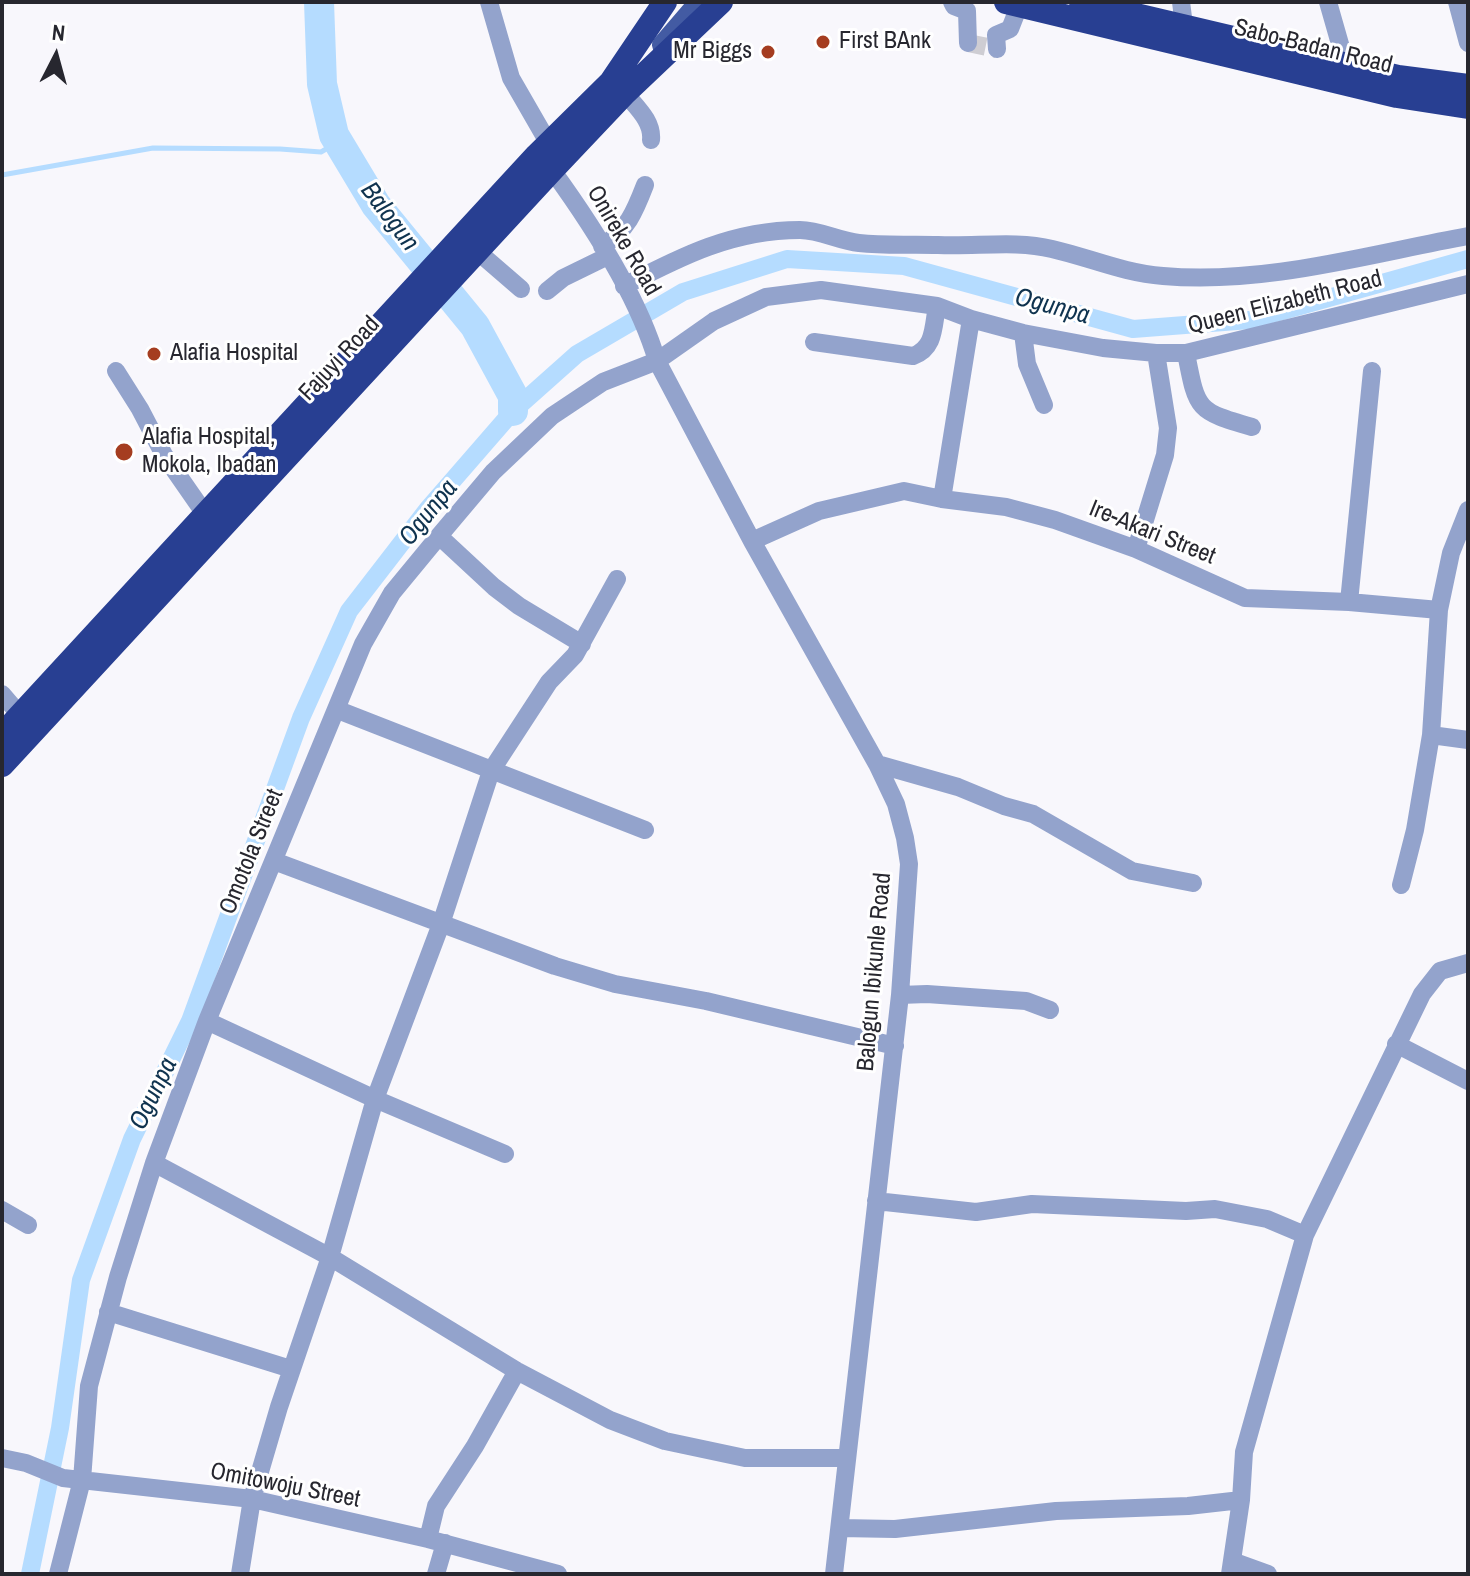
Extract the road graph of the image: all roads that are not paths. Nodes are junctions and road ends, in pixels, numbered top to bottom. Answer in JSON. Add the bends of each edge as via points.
{"nodes":[{"id":1,"x":489,"y":2,"type":"edge"},
{"id":2,"x":665,"y":2,"type":"edge"},
{"id":3,"x":679,"y":2,"type":"edge"},
{"id":4,"x":699,"y":2,"type":"edge"},
{"id":5,"x":721,"y":2,"type":"edge"},
{"id":6,"x":952,"y":2,"type":"edge"},
{"id":7,"x":1081,"y":2,"type":"edge"},
{"id":8,"x":1328,"y":2,"type":"edge"},
{"id":9,"x":1457,"y":2,"type":"edge"},
{"id":10,"x":1012,"y":4,"type":"edge"},
{"id":11,"x":1182,"y":14,"type":"edge"},
{"id":12,"x":968,"y":43,"type":"dead end"},
{"id":13,"x":1468,"y":43,"type":"edge"},
{"id":14,"x":997,"y":49,"type":"dead end"},
{"id":15,"x":643,"y":57,"type":"junction"},
{"id":16,"x":1348,"y":75,"type":"junction"},
{"id":17,"x":1468,"y":86,"type":"edge"},
{"id":18,"x":618,"y":87,"type":"junction"},
{"id":19,"x":1468,"y":107,"type":"edge"},
{"id":20,"x":651,"y":140,"type":"dead end"},
{"id":21,"x":549,"y":144,"type":"junction"},
{"id":22,"x":552,"y":170,"type":"junction"},
{"id":23,"x":645,"y":185,"type":"dead end"},
{"id":24,"x":1468,"y":236,"type":"edge"},
{"id":25,"x":477,"y":251,"type":"junction"},
{"id":26,"x":605,"y":251,"type":"junction"},
{"id":27,"x":438,"y":278,"type":"junction"},
{"id":28,"x":1468,"y":284,"type":"edge"},
{"id":29,"x":521,"y":289,"type":"dead end"},
{"id":30,"x":547,"y":291,"type":"dead end"},
{"id":31,"x":628,"y":294,"type":"junction"},
{"id":32,"x":937,"y":306,"type":"junction"},
{"id":33,"x":971,"y":319,"type":"junction"},
{"id":34,"x":1023,"y":333,"type":"junction"},
{"id":35,"x":650,"y":337,"type":"joint"},
{"id":36,"x":814,"y":342,"type":"dead end"},
{"id":37,"x":1156,"y":353,"type":"junction"},
{"id":38,"x":1186,"y":353,"type":"junction"},
{"id":39,"x":657,"y":361,"type":"junction"},
{"id":40,"x":116,"y":371,"type":"dead end"},
{"id":41,"x":1372,"y":371,"type":"dead end"},
{"id":42,"x":1044,"y":405,"type":"dead end"},
{"id":43,"x":1252,"y":427,"type":"dead end"},
{"id":44,"x":942,"y":499,"type":"junction"},
{"id":45,"x":1468,"y":510,"type":"edge"},
{"id":46,"x":211,"y":523,"type":"junction"},
{"id":47,"x":439,"y":536,"type":"junction"},
{"id":48,"x":752,"y":541,"type":"junction"},
{"id":49,"x":1136,"y":549,"type":"junction"},
{"id":50,"x":617,"y":579,"type":"dead end"},
{"id":51,"x":1349,"y":602,"type":"junction"},
{"id":52,"x":1439,"y":610,"type":"junction"},
{"id":53,"x":582,"y":644,"type":"junction"},
{"id":54,"x":2,"y":694,"type":"edge"},
{"id":55,"x":338,"y":710,"type":"junction"},
{"id":56,"x":20,"y":715,"type":"junction"},
{"id":57,"x":2,"y":735,"type":"edge"},
{"id":58,"x":1431,"y":735,"type":"junction"},
{"id":59,"x":1468,"y":740,"type":"edge"},
{"id":60,"x":877,"y":764,"type":"junction"},
{"id":61,"x":2,"y":765,"type":"edge"},
{"id":62,"x":491,"y":771,"type":"junction"},
{"id":63,"x":645,"y":830,"type":"dead end"},
{"id":64,"x":274,"y":861,"type":"junction"},
{"id":65,"x":1193,"y":883,"type":"dead end"},
{"id":66,"x":1401,"y":885,"type":"dead end"},
{"id":67,"x":441,"y":924,"type":"junction"},
{"id":68,"x":1468,"y":963,"type":"edge"},
{"id":69,"x":900,"y":995,"type":"junction"},
{"id":70,"x":1050,"y":1010,"type":"dead end"},
{"id":71,"x":207,"y":1021,"type":"junction"},
{"id":72,"x":1396,"y":1044,"type":"junction"},
{"id":73,"x":895,"y":1046,"type":"junction"},
{"id":74,"x":1468,"y":1081,"type":"edge"},
{"id":75,"x":375,"y":1099,"type":"junction"},
{"id":76,"x":505,"y":1154,"type":"dead end"},
{"id":77,"x":154,"y":1163,"type":"junction"},
{"id":78,"x":876,"y":1201,"type":"junction"},
{"id":79,"x":2,"y":1210,"type":"edge"},
{"id":80,"x":28,"y":1225,"type":"dead end"},
{"id":81,"x":1305,"y":1235,"type":"junction"},
{"id":82,"x":330,"y":1257,"type":"junction"},
{"id":83,"x":108,"y":1312,"type":"junction"},
{"id":84,"x":291,"y":1369,"type":"junction"},
{"id":85,"x":517,"y":1371,"type":"junction"},
{"id":86,"x":2,"y":1458,"type":"edge"},
{"id":87,"x":847,"y":1458,"type":"junction"},
{"id":88,"x":82,"y":1480,"type":"junction"},
{"id":89,"x":252,"y":1499,"type":"junction"},
{"id":90,"x":1241,"y":1500,"type":"junction"},
{"id":91,"x":840,"y":1528,"type":"junction"},
{"id":92,"x":436,"y":1541,"type":"junction"},
{"id":93,"x":1231,"y":1568,"type":"edge"},
{"id":94,"x":58,"y":1574,"type":"edge"},
{"id":95,"x":240,"y":1574,"type":"edge"},
{"id":96,"x":436,"y":1574,"type":"edge"},
{"id":97,"x":558,"y":1574,"type":"edge"},
{"id":98,"x":834,"y":1574,"type":"edge"},
{"id":99,"x":1268,"y":1574,"type":"edge"}],
"edges":[{"from":1,"to":21,"type":"street","via":[[511,78]]},
{"from":2,"to":18,"type":"highway"},
{"from":3,"to":15,"type":"main road"},
{"from":4,"to":15,"type":"main road"},
{"from":5,"to":18,"type":"highway"},
{"from":6,"to":12,"type":"street","via":[[967,11]]},
{"from":7,"to":11,"type":"highway","name":"Sabo-Badan Road"},
{"from":8,"to":16,"type":"street"},
{"from":9,"to":13,"type":"street"},
{"from":10,"to":14,"type":"street","via":[[1010,29],[996,35]]},
{"from":10,"to":16,"type":"highway","name":"Sabo-Badan Road"},
{"from":11,"to":16,"type":"highway","name":"Sabo-Badan Road"},
{"from":15,"to":18,"type":"main road","name":"Fajuyi Road"},
{"from":16,"to":17,"type":"highway","name":"Sabo-Badan Road"},
{"from":16,"to":19,"type":"highway","name":"Sabo-Badan Road","via":[[1397,96]]},
{"from":18,"to":20,"type":"street","via":[[646,120]]},
{"from":18,"to":21,"type":"highway","name":"Fajuyi Road"},
{"from":18,"to":22,"type":"highway","name":"Fajuyi Road"},
{"from":21,"to":27,"type":"highway","name":"Fajuyi Road"},
{"from":22,"to":25,"type":"highway","name":"Fajuyi Road"},
{"from":22,"to":26,"type":"street","name":"Onireke Road"},
{"from":23,"to":26,"type":"street","via":[[633,216]]},
{"from":24,"to":31,"type":"street","via":[[1307,269],[1231,277],[1122,271],[1051,248],[858,243],[802,230],[746,235],[692,251]]},
{"from":25,"to":27,"type":"highway","name":"Fajuyi Road"},
{"from":25,"to":29,"type":"street"},
{"from":26,"to":30,"type":"street"},
{"from":26,"to":31,"type":"street","name":"Onireke Road"},
{"from":27,"to":46,"type":"highway","name":"Fajuyi Road"},
{"from":28,"to":38,"type":"street","name":"Queen Elizabeth Road"},
{"from":31,"to":35,"type":"street","name":"Onireke Road"},
{"from":32,"to":33,"type":"street","name":"Queen Elizabeth Road"},
{"from":32,"to":36,"type":"street","via":[[930,344],[913,356]]},
{"from":32,"to":39,"type":"street","name":"Queen Elizabeth Road","via":[[821,290],[766,297],[714,321]]},
{"from":33,"to":34,"type":"street","name":"Queen Elizabeth Road"},
{"from":33,"to":44,"type":"street"},
{"from":34,"to":37,"type":"street","name":"Queen Elizabeth Road"},
{"from":34,"to":42,"type":"street","via":[[1027,364]]},
{"from":35,"to":39,"type":"street","name":"Balogun Ibikunle Road"},
{"from":37,"to":38,"type":"street","name":"Queen Elizabeth Road"},
{"from":37,"to":49,"type":"street","via":[[1168,428],[1165,455]]},
{"from":38,"to":43,"type":"street","via":[[1200,406],[1211,415]]},
{"from":39,"to":47,"type":"street","name":"Omotola Street","via":[[603,382],[552,416],[493,472]]},
{"from":39,"to":48,"type":"street","name":"Balogun Ibikunle Road"},
{"from":40,"to":46,"type":"street"},
{"from":41,"to":51,"type":"street"},
{"from":44,"to":48,"type":"street","name":"Ire-Akari Street","via":[[904,491],[860,500],[819,511]]},
{"from":44,"to":49,"type":"street","name":"Ire-Akari Street","via":[[1006,507]]},
{"from":45,"to":52,"type":"street","via":[[1451,553]]},
{"from":46,"to":56,"type":"highway","name":"Fajuyi Road"},
{"from":46,"to":61,"type":"highway","name":"Fajuyi Road"},
{"from":47,"to":53,"type":"street","via":[[519,606]]},
{"from":47,"to":55,"type":"street","name":"Omotola Street","via":[[392,593],[363,644]]},
{"from":48,"to":60,"type":"street","name":"Balogun Ibikunle Road"},
{"from":49,"to":51,"type":"street","name":"Ire-Akari Street","via":[[1245,598]]},
{"from":50,"to":53,"type":"street"},
{"from":51,"to":52,"type":"street","name":"Ire-Akari Street"},
{"from":52,"to":58,"type":"street"},
{"from":53,"to":62,"type":"street","via":[[549,682]]},
{"from":54,"to":56,"type":"street"},
{"from":55,"to":62,"type":"street"},
{"from":55,"to":64,"type":"street","name":"Omotola Street"},
{"from":56,"to":57,"type":"highway","name":"Fajuyi Road"},
{"from":58,"to":59,"type":"street"},
{"from":58,"to":66,"type":"street"},
{"from":60,"to":65,"type":"street","via":[[1033,814],[1132,871]]},
{"from":60,"to":69,"type":"street","name":"Balogun Ibikunle Road","via":[[896,804],[909,864]]},
{"from":62,"to":63,"type":"street"},
{"from":62,"to":67,"type":"street"},
{"from":64,"to":67,"type":"street"},
{"from":64,"to":71,"type":"street","name":"Omotola Street"},
{"from":67,"to":73,"type":"street","via":[[615,984]]},
{"from":67,"to":75,"type":"street"},
{"from":68,"to":72,"type":"street","via":[[1440,971],[1430,980]]},
{"from":69,"to":70,"type":"street","via":[[1026,1001]]},
{"from":69,"to":73,"type":"street","name":"Balogun Ibikunle Road"},
{"from":71,"to":75,"type":"street"},
{"from":71,"to":77,"type":"street","name":"Omotola Street"},
{"from":72,"to":74,"type":"street"},
{"from":72,"to":81,"type":"street"},
{"from":73,"to":78,"type":"street","name":"Balogun Ibikunle Road"},
{"from":75,"to":76,"type":"street"},
{"from":75,"to":82,"type":"street"},
{"from":77,"to":82,"type":"street"},
{"from":77,"to":83,"type":"street","name":"Omotola Street"},
{"from":78,"to":81,"type":"street","via":[[976,1212],[1032,1204],[1215,1209],[1267,1219]]},
{"from":78,"to":87,"type":"street","name":"Balogun Ibikunle Road"},
{"from":79,"to":80,"type":"street"},
{"from":81,"to":90,"type":"street","via":[[1248,1437]]},
{"from":82,"to":84,"type":"street"},
{"from":82,"to":85,"type":"street"},
{"from":83,"to":84,"type":"street"},
{"from":83,"to":88,"type":"street","name":"Omotola Street","via":[[89,1386]]},
{"from":84,"to":89,"type":"street"},
{"from":85,"to":87,"type":"street","via":[[610,1420],[665,1441],[745,1458]]},
{"from":85,"to":92,"type":"street","via":[[436,1506]]},
{"from":86,"to":88,"type":"street","name":"Omitowoju Street"},
{"from":87,"to":91,"type":"street","name":"Balogun Ibikunle Road"},
{"from":88,"to":89,"type":"street","name":"Omitowoju Street"},
{"from":88,"to":94,"type":"street","name":"Omotola Street"},
{"from":89,"to":92,"type":"street","name":"Omitowoju Street"},
{"from":89,"to":95,"type":"street"},
{"from":90,"to":91,"type":"street","via":[[1056,1511],[895,1529]]},
{"from":90,"to":93,"type":"street"},
{"from":91,"to":98,"type":"street","name":"Balogun Ibikunle Road"},
{"from":92,"to":96,"type":"street"},
{"from":92,"to":97,"type":"street","name":"Omitowoju Street"},
{"from":93,"to":99,"type":"street"}]}
